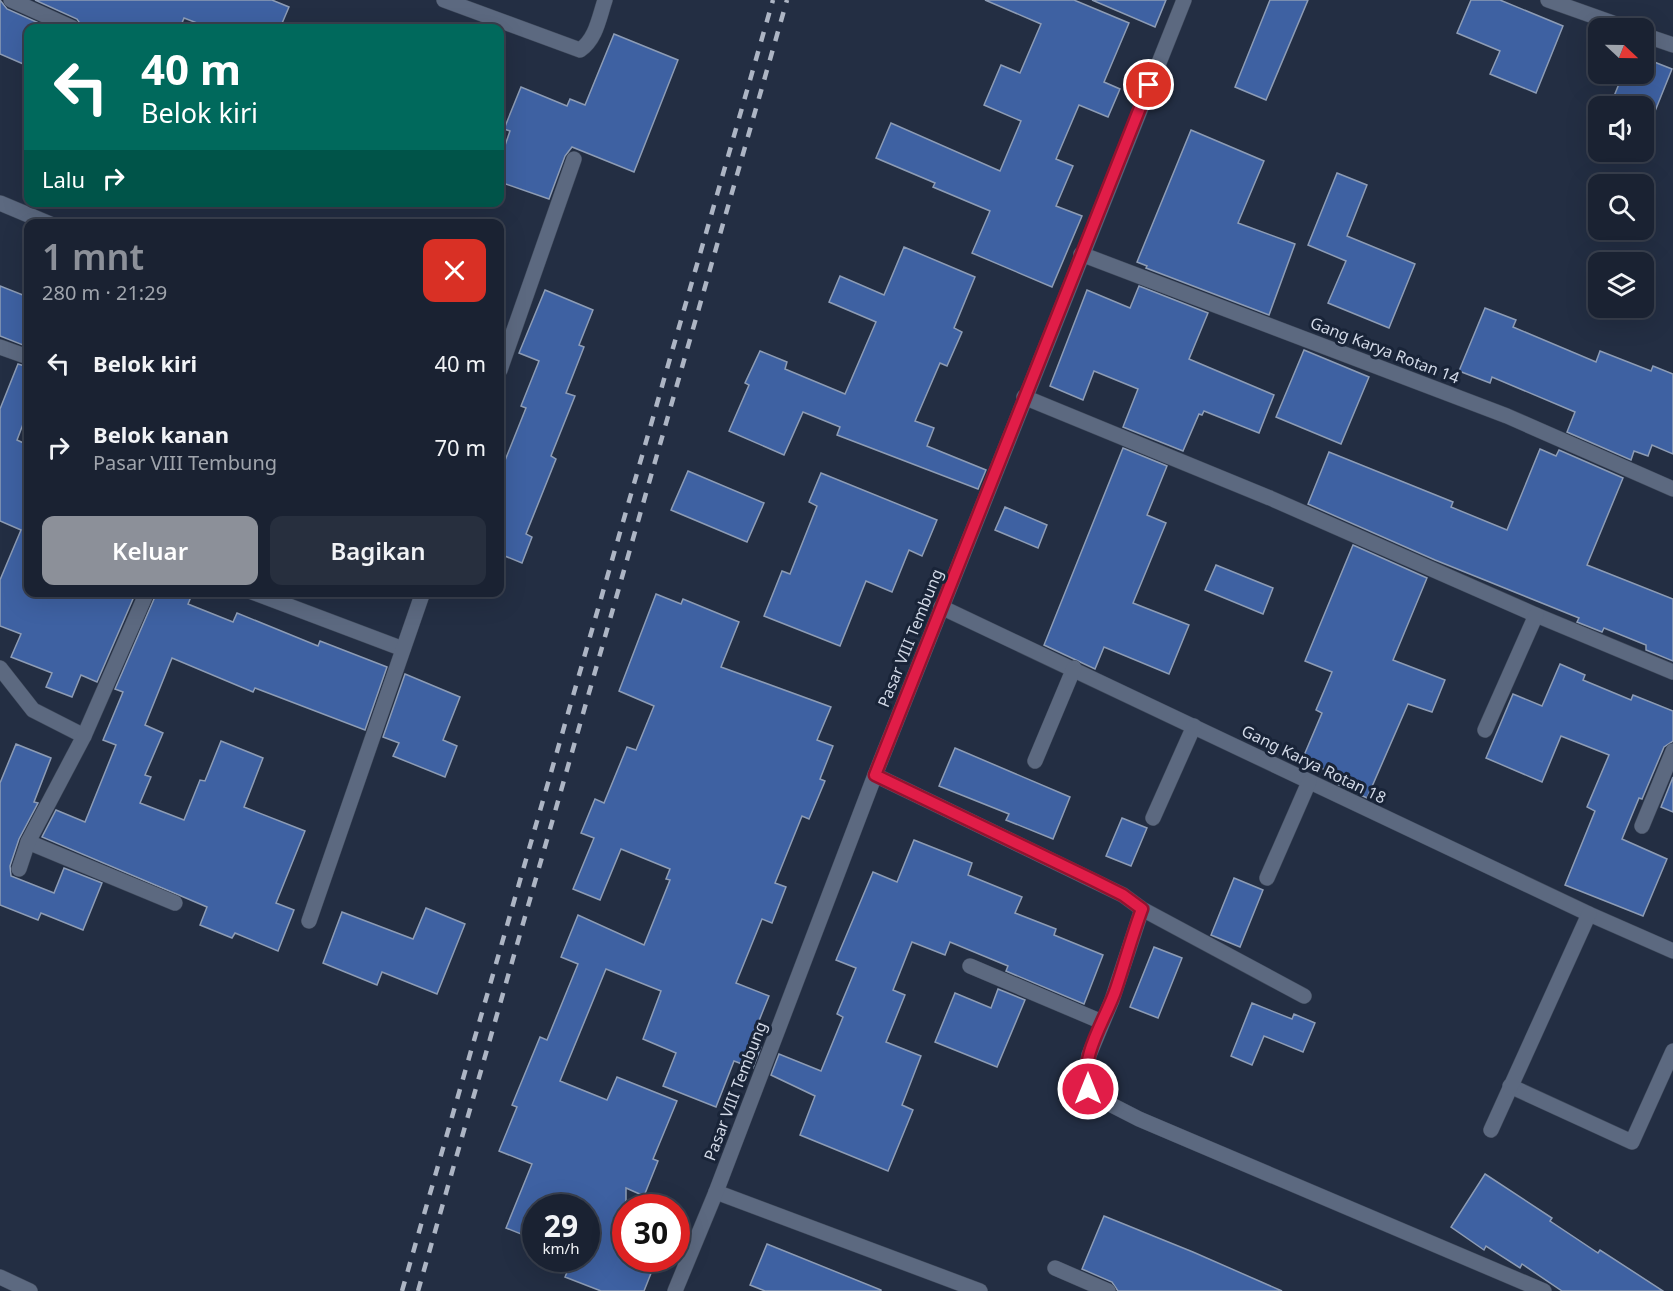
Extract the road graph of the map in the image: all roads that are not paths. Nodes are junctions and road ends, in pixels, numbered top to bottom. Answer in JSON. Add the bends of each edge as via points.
{"nodes":[{"id":1,"x":11,"y":0,"type":"edge"},
{"id":2,"x":444,"y":0,"type":"edge"},
{"id":3,"x":604,"y":0,"type":"edge"},
{"id":4,"x":1184,"y":0,"type":"edge"},
{"id":5,"x":1548,"y":0,"type":"edge"},
{"id":6,"x":1599,"y":18,"type":"edge"},
{"id":7,"x":64,"y":24,"type":"edge"},
{"id":8,"x":1654,"y":38,"type":"edge"},
{"id":9,"x":1673,"y":45,"type":"edge"},
{"id":10,"x":574,"y":159,"type":"dead end"},
{"id":11,"x":0,"y":203,"type":"edge"},
{"id":12,"x":38,"y":219,"type":"edge"},
{"id":13,"x":1081,"y":254,"type":"junction"},
{"id":14,"x":0,"y":347,"type":"edge"},
{"id":15,"x":24,"y":356,"type":"edge"},
{"id":16,"x":504,"y":359,"type":"edge"},
{"id":17,"x":1024,"y":397,"type":"junction"},
{"id":18,"x":1673,"y":489,"type":"edge"},
{"id":19,"x":145,"y":597,"type":"edge"},
{"id":20,"x":265,"y":597,"type":"edge"},
{"id":21,"x":421,"y":597,"type":"edge"},
{"id":22,"x":941,"y":607,"type":"junction"},
{"id":23,"x":1536,"y":615,"type":"junction"},
{"id":24,"x":403,"y":649,"type":"junction"},
{"id":25,"x":0,"y":668,"type":"edge"},
{"id":26,"x":1074,"y":668,"type":"junction"},
{"id":27,"x":1673,"y":672,"type":"edge"},
{"id":28,"x":1194,"y":726,"type":"junction"},
{"id":29,"x":1485,"y":730,"type":"dead end"},
{"id":30,"x":84,"y":736,"type":"junction"},
{"id":31,"x":1673,"y":751,"type":"edge"},
{"id":32,"x":1035,"y":761,"type":"dead end"},
{"id":33,"x":875,"y":775,"type":"junction"},
{"id":34,"x":1309,"y":782,"type":"junction"},
{"id":35,"x":1153,"y":818,"type":"dead end"},
{"id":36,"x":1642,"y":826,"type":"dead end"},
{"id":37,"x":28,"y":842,"type":"junction"},
{"id":38,"x":18,"y":869,"type":"dead end"},
{"id":39,"x":1267,"y":879,"type":"dead end"},
{"id":40,"x":175,"y":903,"type":"dead end"},
{"id":41,"x":1142,"y":909,"type":"junction"},
{"id":42,"x":1588,"y":914,"type":"junction"},
{"id":43,"x":309,"y":921,"type":"dead end"},
{"id":44,"x":1673,"y":951,"type":"edge"},
{"id":45,"x":970,"y":966,"type":"dead end"},
{"id":46,"x":1304,"y":996,"type":"dead end"},
{"id":47,"x":1102,"y":1022,"type":"junction"},
{"id":48,"x":1673,"y":1051,"type":"edge"},
{"id":49,"x":1510,"y":1086,"type":"junction"},
{"id":50,"x":1491,"y":1130,"type":"dead end"},
{"id":51,"x":716,"y":1192,"type":"junction"},
{"id":52,"x":1055,"y":1268,"type":"dead end"},
{"id":53,"x":0,"y":1277,"type":"edge"},
{"id":54,"x":30,"y":1291,"type":"edge"},
{"id":55,"x":675,"y":1291,"type":"edge"},
{"id":56,"x":980,"y":1291,"type":"edge"},
{"id":57,"x":1108,"y":1291,"type":"edge"},
{"id":58,"x":1544,"y":1291,"type":"edge"}],
"edges":[{"from":1,"to":7,"type":"street"},
{"from":2,"to":3,"type":"street","via":[[580,50],[594,34]]},
{"from":4,"to":13,"type":"street","name":"Pasar VIII Tembung"},
{"from":5,"to":6,"type":"street"},
{"from":8,"to":9,"type":"street"},
{"from":10,"to":16,"type":"street"},
{"from":11,"to":12,"type":"street"},
{"from":13,"to":17,"type":"street","name":"Pasar VIII Tembung"},
{"from":13,"to":18,"type":"street","name":"Gang Karya Rotan 14","via":[[1507,416]]},
{"from":14,"to":15,"type":"street"},
{"from":17,"to":22,"type":"street","name":"Pasar VIII Tembung"},
{"from":17,"to":23,"type":"street","via":[[1270,498]]},
{"from":19,"to":30,"type":"street"},
{"from":20,"to":24,"type":"street"},
{"from":21,"to":24,"type":"street"},
{"from":22,"to":26,"type":"street","name":"Gang Karya Rotan 18"},
{"from":22,"to":33,"type":"street","name":"Pasar VIII Tembung"},
{"from":23,"to":27,"type":"street"},
{"from":23,"to":29,"type":"street"},
{"from":24,"to":43,"type":"street"},
{"from":25,"to":30,"type":"street","via":[[33,710]]},
{"from":26,"to":28,"type":"street","name":"Gang Karya Rotan 18"},
{"from":26,"to":32,"type":"street"},
{"from":28,"to":34,"type":"street","name":"Gang Karya Rotan 18"},
{"from":28,"to":35,"type":"street"},
{"from":30,"to":37,"type":"street"},
{"from":31,"to":36,"type":"street"},
{"from":33,"to":41,"type":"street","via":[[1113,889]]},
{"from":33,"to":51,"type":"street","name":"Pasar VIII Tembung"},
{"from":34,"to":39,"type":"street"},
{"from":34,"to":42,"type":"street","name":"Gang Karya Rotan 18"},
{"from":37,"to":38,"type":"street"},
{"from":37,"to":40,"type":"street"},
{"from":41,"to":46,"type":"street"},
{"from":41,"to":47,"type":"street"},
{"from":42,"to":44,"type":"street","name":"Gang Karya Rotan 18"},
{"from":42,"to":49,"type":"street"},
{"from":45,"to":47,"type":"street"},
{"from":47,"to":58,"type":"street","via":[[1085,1078],[1088,1089],[1110,1107]]},
{"from":48,"to":49,"type":"street","via":[[1632,1142]]},
{"from":49,"to":50,"type":"street"},
{"from":51,"to":55,"type":"street","name":"Pasar VIII Tembung"},
{"from":51,"to":56,"type":"street"},
{"from":52,"to":57,"type":"street"},
{"from":53,"to":54,"type":"street"}]}
